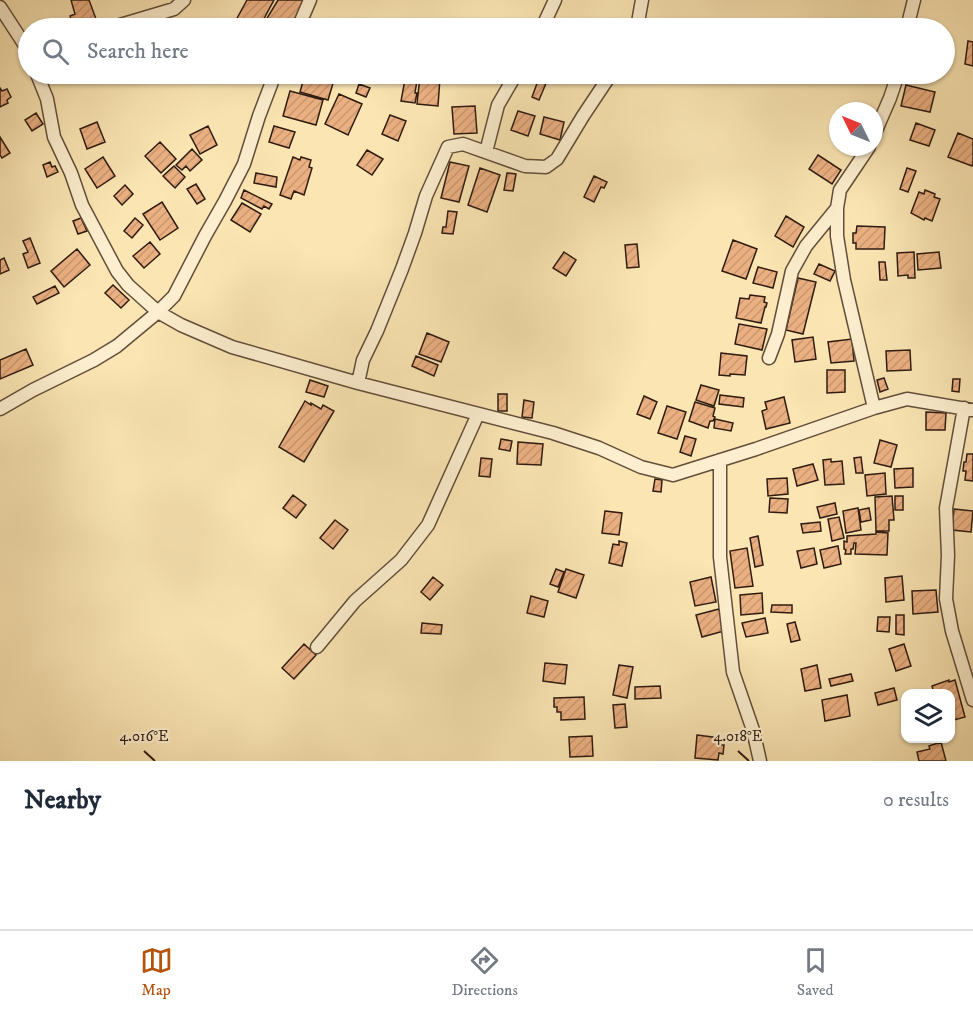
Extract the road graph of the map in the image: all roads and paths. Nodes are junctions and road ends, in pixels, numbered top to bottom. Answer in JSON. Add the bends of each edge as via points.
{"nodes":[{"id":1,"x":184,"y":0,"type":"edge"},
{"id":2,"x":310,"y":0,"type":"edge"},
{"id":3,"x":555,"y":0,"type":"edge"},
{"id":4,"x":642,"y":0,"type":"edge"},
{"id":5,"x":914,"y":0,"type":"edge"},
{"id":6,"x":0,"y":7,"type":"edge"},
{"id":7,"x":144,"y":18,"type":"edge"},
{"id":8,"x":302,"y":18,"type":"edge"},
{"id":9,"x":547,"y":18,"type":"edge"},
{"id":10,"x":639,"y":18,"type":"edge"},
{"id":11,"x":910,"y":18,"type":"edge"},
{"id":12,"x":18,"y":35,"type":"edge"},
{"id":13,"x":41,"y":84,"type":"edge"},
{"id":14,"x":271,"y":84,"type":"edge"},
{"id":15,"x":510,"y":84,"type":"edge"},
{"id":16,"x":605,"y":84,"type":"edge"},
{"id":17,"x":895,"y":84,"type":"edge"},
{"id":18,"x":883,"y":114,"type":"edge"},
{"id":19,"x":486,"y":152,"type":"junction"},
{"id":20,"x":863,"y":156,"type":"edge"},
{"id":21,"x":837,"y":208,"type":"junction"},
{"id":22,"x":158,"y":312,"type":"junction"},
{"id":23,"x":769,"y":358,"type":"dead end"},
{"id":24,"x":358,"y":383,"type":"junction"},
{"id":25,"x":874,"y":408,"type":"junction"},
{"id":26,"x":0,"y":409,"type":"edge"},
{"id":27,"x":969,"y":409,"type":"edge"},
{"id":28,"x":478,"y":414,"type":"junction"},
{"id":29,"x":720,"y":460,"type":"junction"},
{"id":30,"x":317,"y":647,"type":"dead end"},
{"id":31,"x":973,"y":700,"type":"edge"},
{"id":32,"x":760,"y":761,"type":"edge"}],
"edges":[{"from":1,"to":7,"type":"street","via":[[174,9]]},
{"from":2,"to":8,"type":"street"},
{"from":3,"to":9,"type":"street"},
{"from":4,"to":10,"type":"street"},
{"from":5,"to":11,"type":"street"},
{"from":6,"to":12,"type":"street"},
{"from":13,"to":22,"type":"street","via":[[54,137],[82,206],[117,271]]},
{"from":14,"to":22,"type":"street","via":[[244,164],[174,296]]},
{"from":15,"to":19,"type":"street","via":[[498,105]]},
{"from":16,"to":19,"type":"street","via":[[557,159],[546,167],[525,166]]},
{"from":17,"to":18,"type":"street"},
{"from":19,"to":24,"type":"street","via":[[463,144],[448,147],[426,196],[378,331],[363,360]]},
{"from":20,"to":21,"type":"street","via":[[840,190]]},
{"from":21,"to":23,"type":"street","via":[[806,246],[792,271]]},
{"from":21,"to":25,"type":"street","via":[[844,280]]},
{"from":22,"to":24,"type":"street","via":[[232,347]]},
{"from":22,"to":26,"type":"street","via":[[117,346]]},
{"from":24,"to":28,"type":"street"},
{"from":25,"to":27,"type":"street","via":[[907,399]]},
{"from":25,"to":29,"type":"street"},
{"from":27,"to":31,"type":"street","via":[[946,508],[946,599]]},
{"from":28,"to":29,"type":"street","via":[[553,433],[641,467],[673,475]]},
{"from":28,"to":30,"type":"street","via":[[428,525],[401,560],[355,601]]},
{"from":29,"to":32,"type":"street","via":[[720,557],[733,672]]}]}
